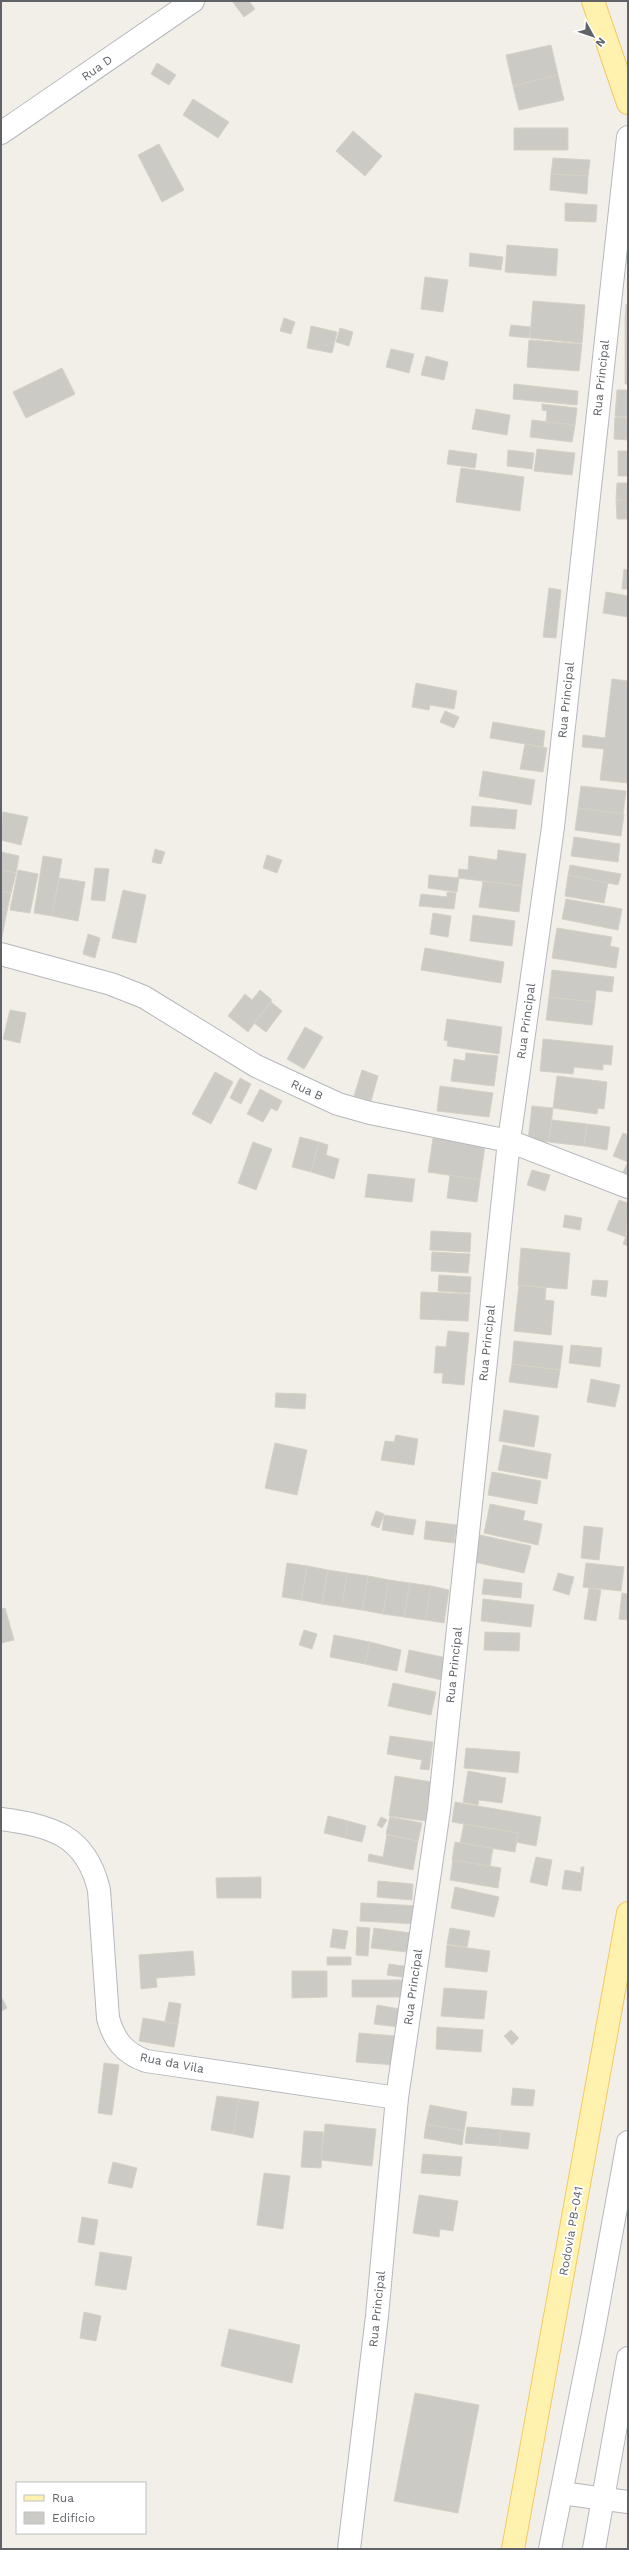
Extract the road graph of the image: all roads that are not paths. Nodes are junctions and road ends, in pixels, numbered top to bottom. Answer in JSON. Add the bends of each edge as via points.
{"nodes":[{"id":1,"x":193,"y":1,"type":"edge"},
{"id":2,"x":594,"y":1,"type":"edge"},
{"id":3,"x":628,"y":103,"type":"edge"},
{"id":4,"x":1,"y":133,"type":"edge"},
{"id":5,"x":628,"y":138,"type":"edge"},
{"id":6,"x":1,"y":954,"type":"edge"},
{"id":7,"x":509,"y":1141,"type":"junction"},
{"id":8,"x":628,"y":1187,"type":"edge"},
{"id":9,"x":1,"y":1818,"type":"edge"},
{"id":10,"x":628,"y":1914,"type":"edge"},
{"id":11,"x":397,"y":2098,"type":"junction"},
{"id":12,"x":628,"y":2142,"type":"edge"},
{"id":13,"x":628,"y":2358,"type":"edge"},
{"id":14,"x":561,"y":2493,"type":"junction"},
{"id":15,"x":603,"y":2499,"type":"junction"},
{"id":16,"x":628,"y":2502,"type":"edge"},
{"id":17,"x":350,"y":2549,"type":"edge"},
{"id":18,"x":513,"y":2549,"type":"edge"},
{"id":19,"x":550,"y":2549,"type":"edge"},
{"id":20,"x":594,"y":2549,"type":"edge"}],
"edges":[{"from":1,"to":4,"type":"street","name":"Rua D"},
{"from":2,"to":3,"type":"main road"},
{"from":5,"to":7,"type":"street","name":"Rua Principal","via":[[553,827]]},
{"from":6,"to":7,"type":"street","name":"Rua B","via":[[111,984],[144,997],[256,1066],[338,1104],[370,1113]]},
{"from":7,"to":8,"type":"street","name":"Rua B"},
{"from":7,"to":11,"type":"street","name":"Rua Principal","via":[[439,1810]]},
{"from":9,"to":11,"type":"street","name":"Rua da Vila","via":[[49,1828],[75,1843],[87,1858],[99,1890],[108,2018],[112,2033],[126,2051],[146,2061]]},
{"from":10,"to":18,"type":"main road","name":"Rodovia PB-041"},
{"from":11,"to":17,"type":"street","name":"Rua Principal","via":[[377,2316]]},
{"from":12,"to":14,"type":"street"},
{"from":13,"to":15,"type":"street"},
{"from":14,"to":15,"type":"street"},
{"from":14,"to":19,"type":"street"},
{"from":15,"to":16,"type":"street"},
{"from":15,"to":20,"type":"street"}]}
